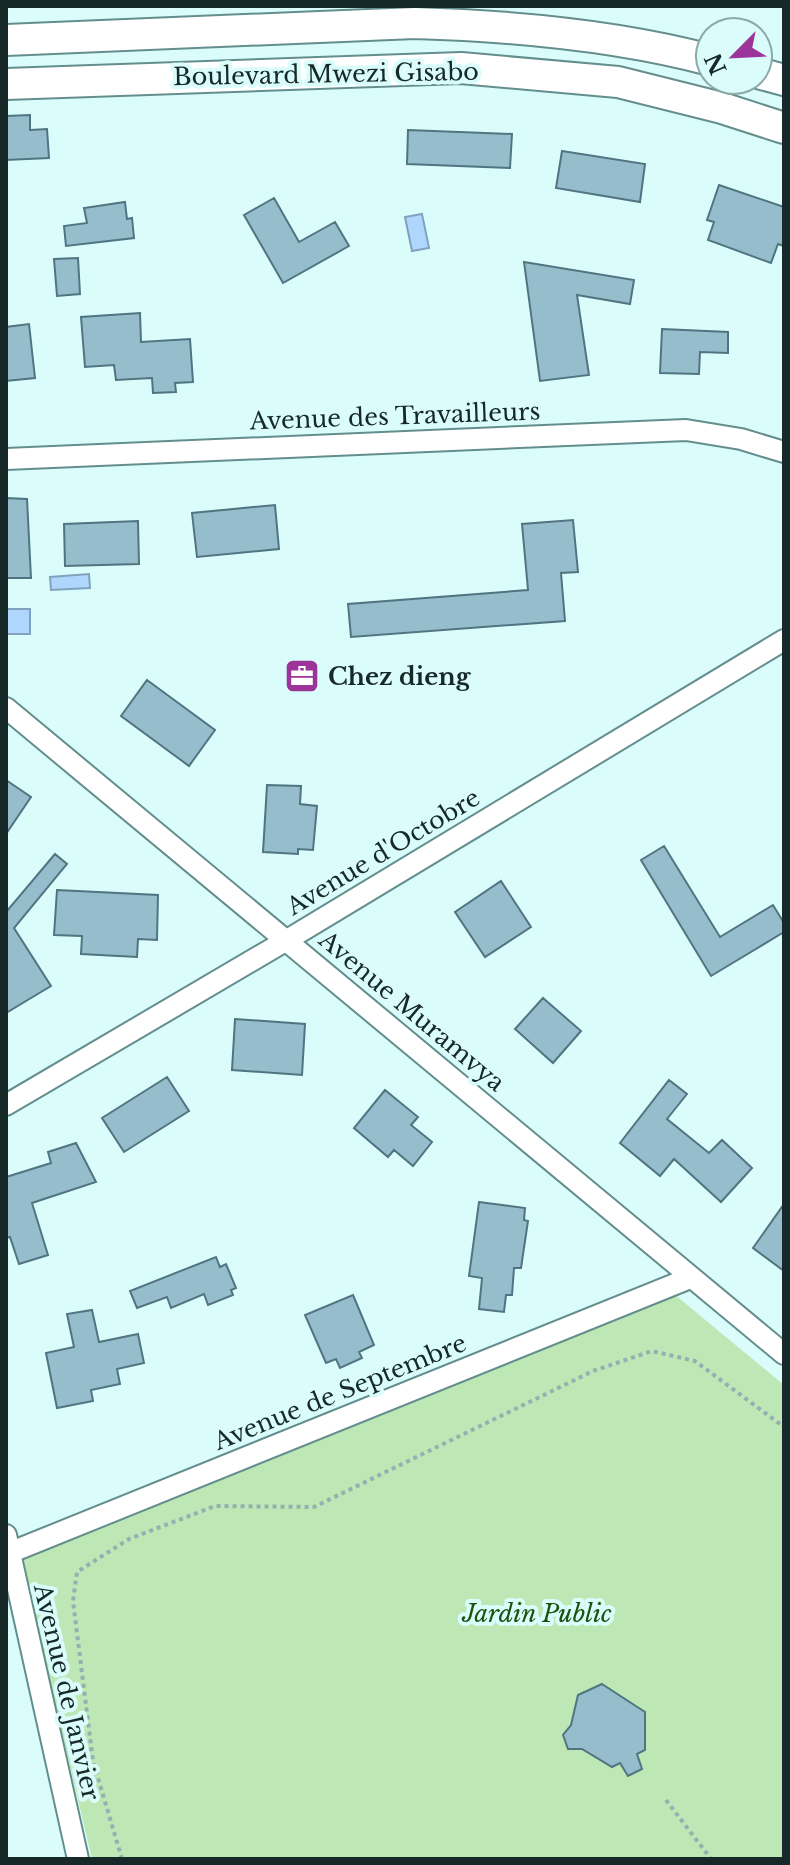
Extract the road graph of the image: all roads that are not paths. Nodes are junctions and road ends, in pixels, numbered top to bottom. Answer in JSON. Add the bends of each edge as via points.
{"nodes":[{"id":1,"x":61,"y":38,"type":"junction"},
{"id":2,"x":6,"y":40,"type":"edge"},
{"id":3,"x":694,"y":57,"type":"edge"},
{"id":4,"x":63,"y":82,"type":"junction"},
{"id":5,"x":6,"y":84,"type":"edge"},
{"id":6,"x":784,"y":128,"type":"edge"},
{"id":7,"x":784,"y":452,"type":"edge"},
{"id":8,"x":6,"y":459,"type":"edge"},
{"id":9,"x":784,"y":640,"type":"edge"},
{"id":10,"x":6,"y":708,"type":"edge"},
{"id":11,"x":287,"y":940,"type":"junction"},
{"id":12,"x":6,"y":1105,"type":"edge"},
{"id":13,"x":690,"y":1278,"type":"junction"},
{"id":14,"x":784,"y":1354,"type":"edge"},
{"id":15,"x":8,"y":1544,"type":"edge"},
{"id":16,"x":78,"y":1859,"type":"edge"}],
"edges":[{"from":1,"to":2,"type":"main road","name":"Boulevard Mwezi Gisabo"},
{"from":1,"to":3,"type":"main road","name":"Boulevard Mwezi Gisabo","via":[[415,23],[617,43]]},
{"from":1,"to":4,"type":"main road"},
{"from":4,"to":5,"type":"main road","name":"Boulevard Mwezi Gisabo"},
{"from":4,"to":6,"type":"main road","name":"Boulevard Mwezi Gisabo","via":[[461,68],[618,82]]},
{"from":7,"to":8,"type":"street","name":"Avenue des Travailleurs","via":[[686,430]]},
{"from":9,"to":11,"type":"street","name":"Avenue d'Octobre"},
{"from":10,"to":11,"type":"street","name":"Avenue Muramvya"},
{"from":11,"to":12,"type":"street","name":"Avenue d'Octobre"},
{"from":11,"to":13,"type":"street","name":"Avenue Muramvya"},
{"from":13,"to":14,"type":"street","name":"Avenue Muramvya"},
{"from":13,"to":15,"type":"street","name":"Avenue de Septembre"},
{"from":15,"to":16,"type":"street","name":"Avenue de Janvier"}]}
